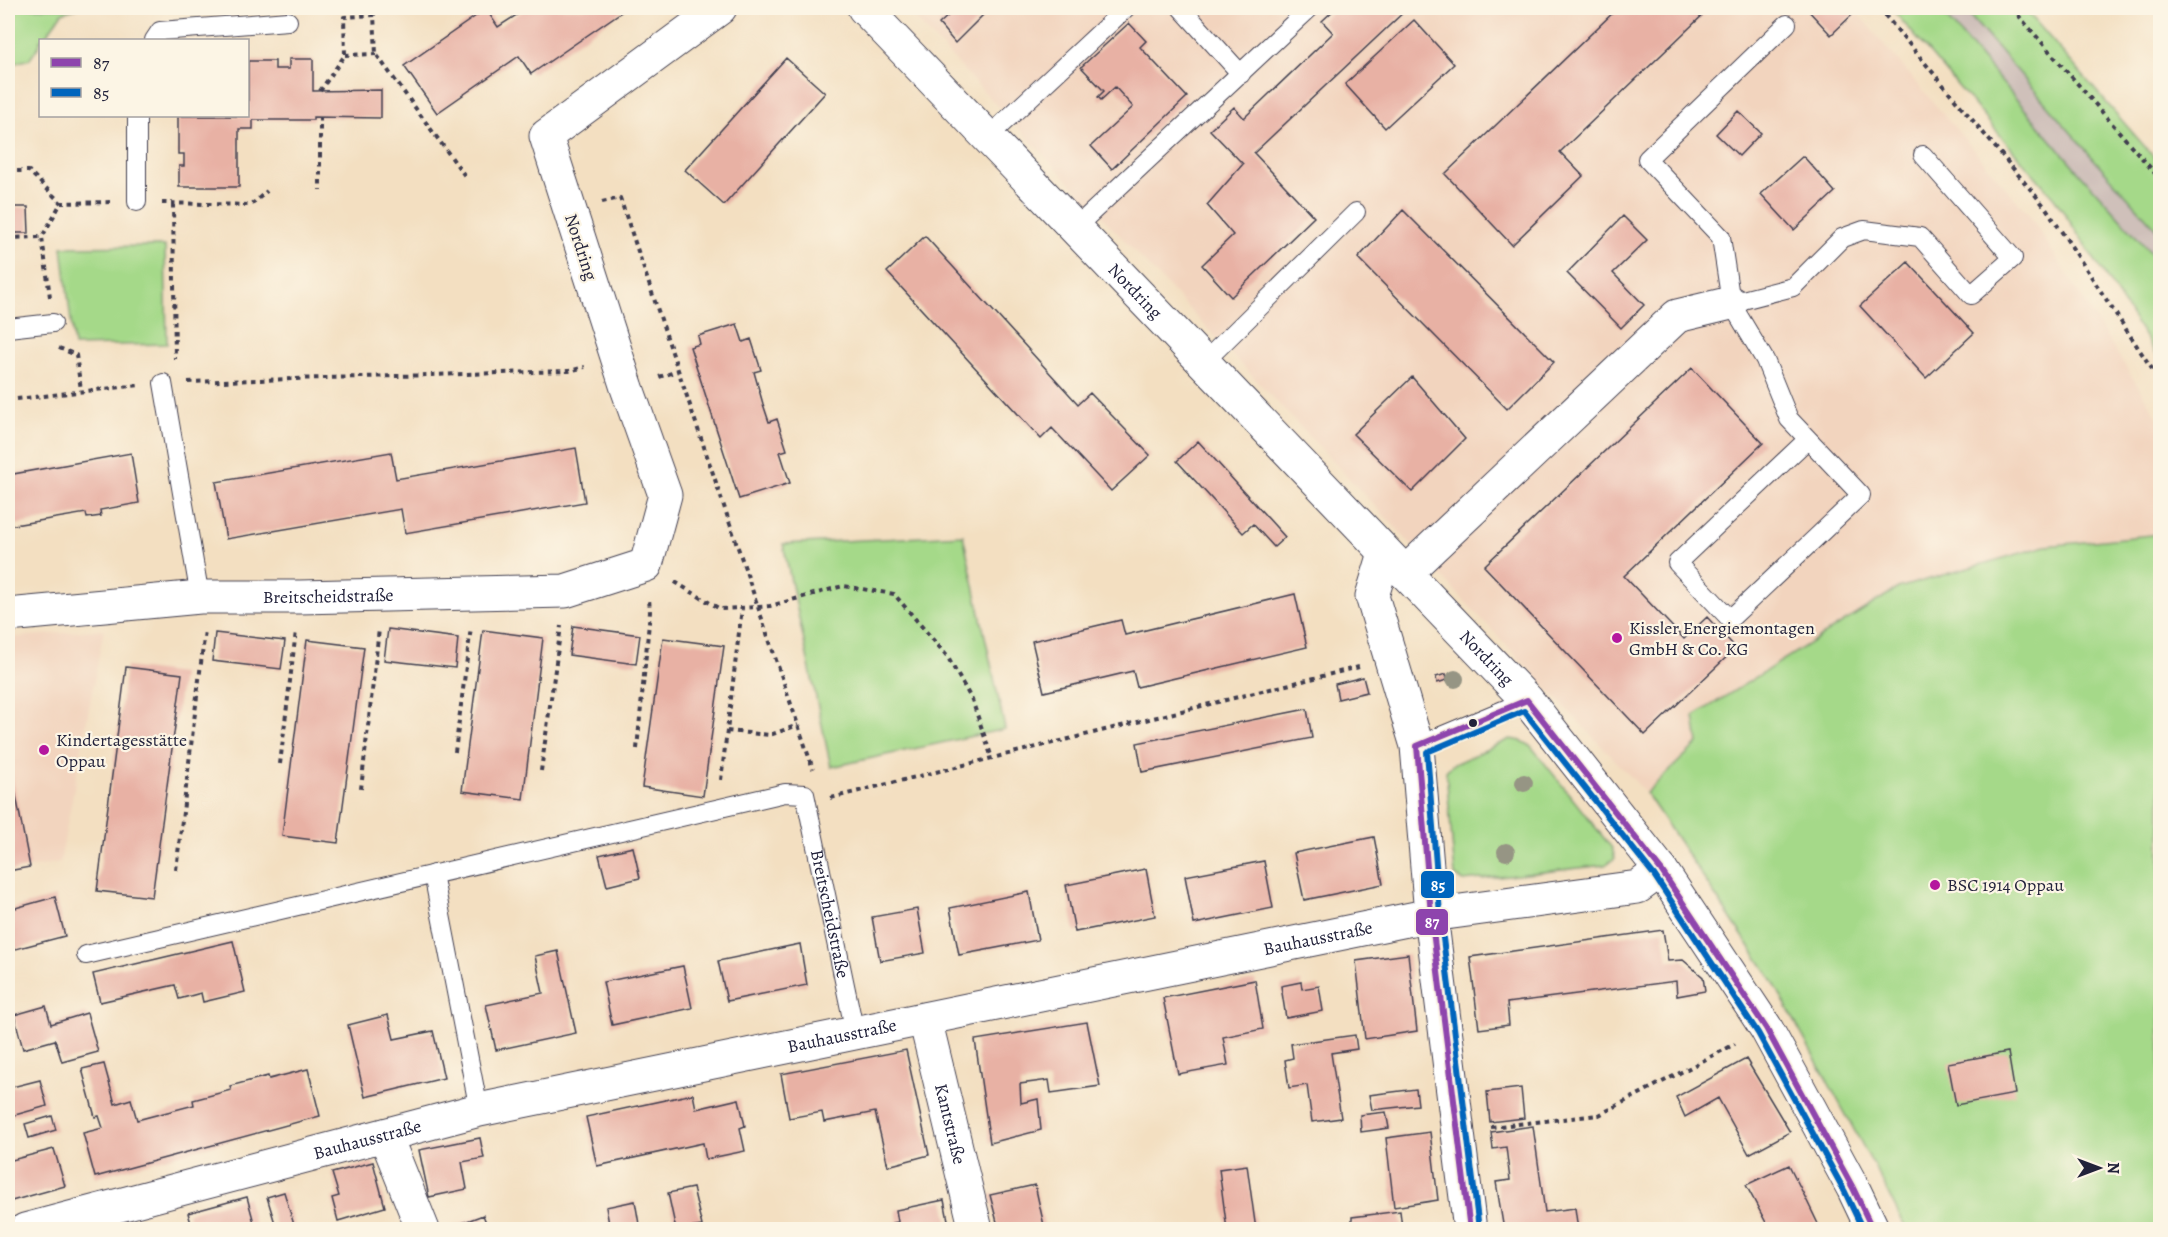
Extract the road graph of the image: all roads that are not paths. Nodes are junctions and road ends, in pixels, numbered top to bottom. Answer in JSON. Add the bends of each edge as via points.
{"nodes":[{"id":1,"x":720,"y":8,"type":"edge"},
{"id":2,"x":864,"y":8,"type":"edge"},
{"id":3,"x":1126,"y":8,"type":"edge"},
{"id":4,"x":1180,"y":8,"type":"edge"},
{"id":5,"x":1310,"y":8,"type":"edge"},
{"id":6,"x":288,"y":21,"type":"dead end"},
{"id":7,"x":1787,"y":24,"type":"dead end"},
{"id":8,"x":155,"y":39,"type":"edge"},
{"id":9,"x":1242,"y":74,"type":"junction"},
{"id":10,"x":137,"y":117,"type":"edge"},
{"id":11,"x":988,"y":137,"type":"junction"},
{"id":12,"x":1923,"y":154,"type":"dead end"},
{"id":13,"x":137,"y":202,"type":"road end"},
{"id":14,"x":1356,"y":212,"type":"dead end"},
{"id":15,"x":1076,"y":228,"type":"junction"},
{"id":16,"x":1731,"y":303,"type":"junction"},
{"id":17,"x":53,"y":323,"type":"road end"},
{"id":18,"x":8,"y":328,"type":"edge"},
{"id":19,"x":1204,"y":363,"type":"junction"},
{"id":20,"x":170,"y":382,"type":"road end"},
{"id":21,"x":1808,"y":439,"type":"junction"},
{"id":22,"x":1395,"y":563,"type":"junction"},
{"id":23,"x":646,"y":564,"type":"joint"},
{"id":24,"x":204,"y":597,"type":"junction"},
{"id":25,"x":8,"y":615,"type":"edge"},
{"id":26,"x":1527,"y":700,"type":"junction"},
{"id":27,"x":1417,"y":746,"type":"junction"},
{"id":28,"x":1661,"y":870,"type":"junction"},
{"id":29,"x":433,"y":874,"type":"junction"},
{"id":30,"x":1431,"y":915,"type":"junction"},
{"id":31,"x":86,"y":955,"type":"dead end"},
{"id":32,"x":926,"y":1019,"type":"junction"},
{"id":33,"x":855,"y":1033,"type":"junction"},
{"id":34,"x":479,"y":1110,"type":"junction"},
{"id":35,"x":385,"y":1135,"type":"junction"},
{"id":36,"x":25,"y":1230,"type":"edge"},
{"id":37,"x":423,"y":1230,"type":"edge"},
{"id":38,"x":976,"y":1230,"type":"edge"},
{"id":39,"x":1470,"y":1230,"type":"edge"},
{"id":40,"x":1873,"y":1230,"type":"edge"}],
"edges":[{"from":1,"to":23,"type":"street","name":"Nordring","via":[[546,136],[665,495]]},
{"from":2,"to":11,"type":"street","name":"Nordring"},
{"from":3,"to":11,"type":"lane"},
{"from":4,"to":9,"type":"lane"},
{"from":5,"to":9,"type":"lane"},
{"from":6,"to":8,"type":"lane","via":[[160,31]]},
{"from":7,"to":16,"type":"lane","via":[[1647,159],[1721,237]]},
{"from":9,"to":15,"type":"lane"},
{"from":10,"to":13,"type":"lane"},
{"from":11,"to":15,"type":"street","name":"Nordring"},
{"from":12,"to":16,"type":"lane","via":[[2013,258],[1971,295],[1920,237],[1864,230],[1842,238],[1792,287]]},
{"from":14,"to":19,"type":"lane"},
{"from":15,"to":19,"type":"street","name":"Nordring"},
{"from":16,"to":21,"type":"lane","via":[[1765,360],[1789,419]]},
{"from":16,"to":22,"type":"street","via":[[1677,316]]},
{"from":17,"to":18,"type":"lane"},
{"from":19,"to":22,"type":"street","name":"Nordring"},
{"from":20,"to":24,"type":"lane"},
{"from":21,"to":21,"type":"lane","via":[[1861,495],[1730,619],[1677,563]]},
{"from":22,"to":26,"type":"street","name":"Nordring"},
{"from":22,"to":27,"type":"street","via":[[1372,596]]},
{"from":23,"to":24,"type":"street","name":"Breitscheidstraße","via":[[566,591]]},
{"from":24,"to":25,"type":"street","name":"Breitscheidstraße"},
{"from":26,"to":27,"type":"lane"},
{"from":26,"to":28,"type":"street","name":"Nordring"},
{"from":27,"to":30,"type":"street"},
{"from":28,"to":30,"type":"street","name":"Bauhausstraße","via":[[1638,887]]},
{"from":28,"to":40,"type":"street","name":"Nordring","via":[[1766,1028]]},
{"from":29,"to":31,"type":"lane"},
{"from":29,"to":33,"type":"lane","name":"Breitscheidstraße","via":[[785,793],[805,794]]},
{"from":29,"to":34,"type":"lane"},
{"from":30,"to":32,"type":"street","name":"Bauhausstraße"},
{"from":30,"to":39,"type":"street"},
{"from":32,"to":33,"type":"street","name":"Bauhausstraße"},
{"from":32,"to":38,"type":"street","name":"Kantstraße"},
{"from":33,"to":34,"type":"street","name":"Bauhausstraße"},
{"from":34,"to":35,"type":"street","name":"Bauhausstraße"},
{"from":35,"to":36,"type":"street","name":"Bauhausstraße"},
{"from":35,"to":37,"type":"street"}]}
